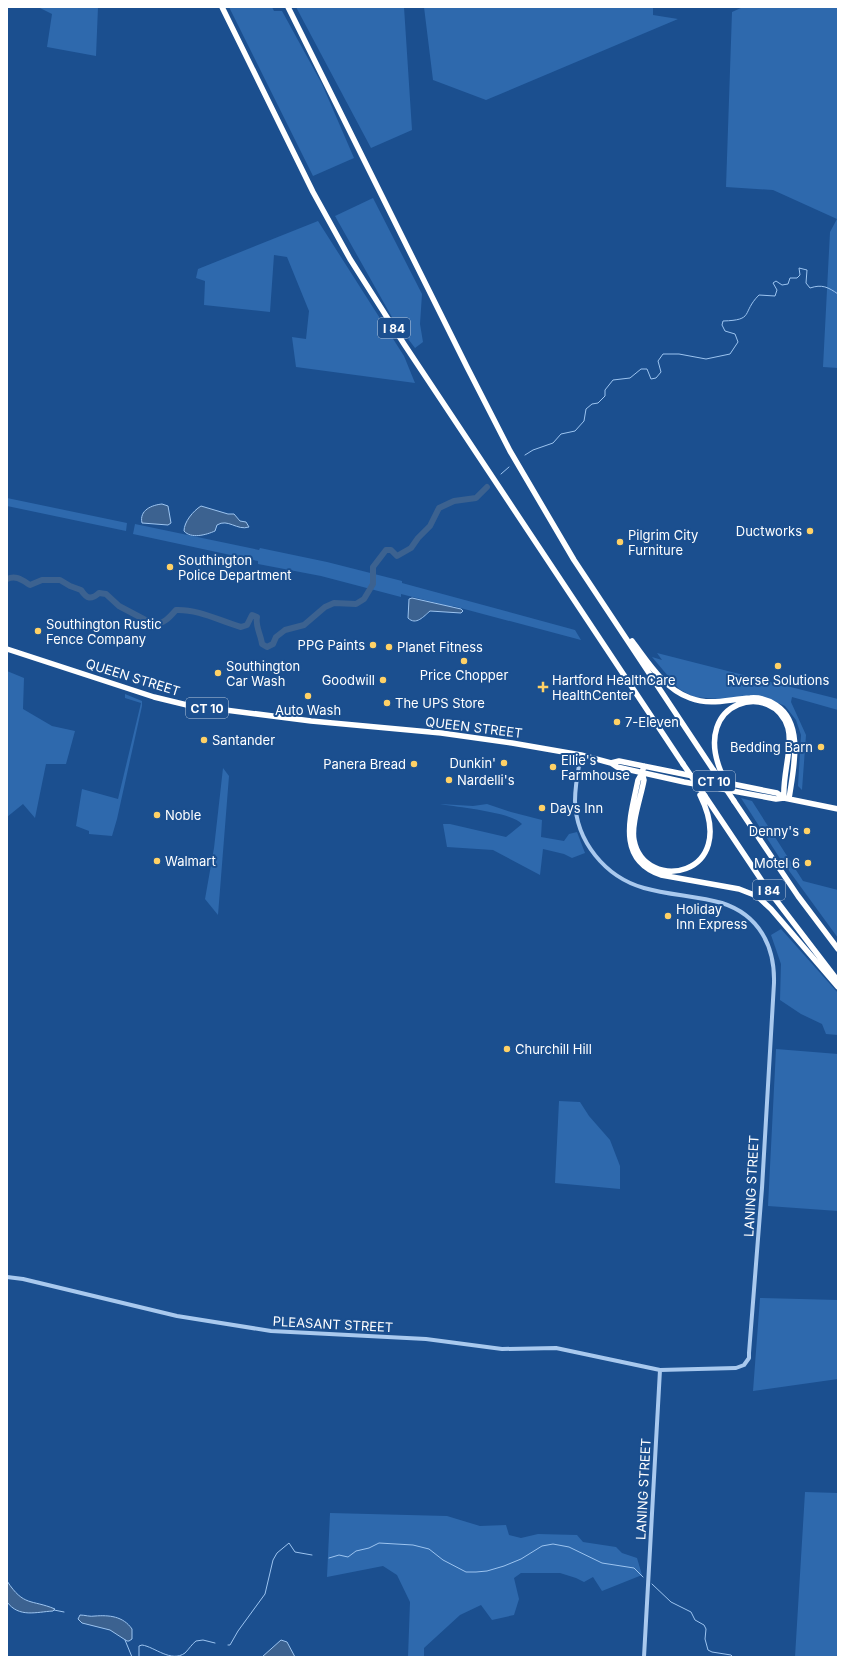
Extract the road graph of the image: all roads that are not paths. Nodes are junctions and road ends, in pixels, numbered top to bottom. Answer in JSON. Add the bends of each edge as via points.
{"nodes":[{"id":1,"x":222,"y":7,"type":"edge"},
{"id":2,"x":288,"y":7,"type":"edge"},
{"id":3,"x":629,"y":640,"type":"junction"},
{"id":4,"x":7,"y":649,"type":"edge"},
{"id":5,"x":581,"y":755,"type":"junction"},
{"id":6,"x":611,"y":763,"type":"junction"},
{"id":7,"x":644,"y":766,"type":"junction"},
{"id":8,"x":642,"y":773,"type":"junction"},
{"id":9,"x":702,"y":795,"type":"junction"},
{"id":10,"x":786,"y":799,"type":"junction"},
{"id":11,"x":734,"y":801,"type":"junction"},
{"id":12,"x":838,"y":809,"type":"edge"},
{"id":13,"x":838,"y":949,"type":"edge"},
{"id":14,"x":838,"y":981,"type":"edge"},
{"id":15,"x":838,"y":987,"type":"edge"},
{"id":16,"x":7,"y":1277,"type":"edge"},
{"id":17,"x":660,"y":1370,"type":"junction"},
{"id":18,"x":644,"y":1657,"type":"edge"}],
"edges":[{"from":1,"to":9,"type":"highway","number":"I 84","bridge":true,"via":[[290,148],[350,259]]},
{"from":2,"to":3,"type":"highway","number":"I 84","via":[[495,424],[553,527]]},
{"from":3,"to":10,"type":"highway","via":[[674,690],[691,699],[712,703],[760,698],[775,704],[784,712],[793,728],[795,741]]},
{"from":3,"to":11,"type":"highway","number":"I 84","bridge":true},
{"from":4,"to":5,"type":"highway","name":"QUEEN STREET","number":"CT 10","via":[[154,697],[187,705],[311,721],[440,733]]},
{"from":5,"to":6,"type":"highway","name":"QUEEN STREET","number":"CT 10"},
{"from":5,"to":17,"type":"street","name":"LANING STREET","via":[[575,794],[577,819],[587,843],[601,862],[620,878],[640,887],[722,903],[740,912],[761,932],[771,952],[774,967],[762,1188],[748,1358],[744,1365],[736,1368]]},
{"from":6,"to":7,"type":"highway","name":"QUEEN STREET","number":"CT 10","via":[[618,761]]},
{"from":6,"to":8,"type":"highway","name":"QUEEN STREET","number":"CT 10"},
{"from":7,"to":8,"type":"highway"},
{"from":7,"to":10,"type":"highway","name":"QUEEN STREET","number":"CT 10","via":[[777,793]]},
{"from":8,"to":9,"type":"highway","via":[[644,780],[634,839],[644,860],[657,868],[683,870],[699,861],[707,850],[710,824]]},
{"from":8,"to":10,"type":"highway","name":"QUEEN STREET","number":"CT 10","via":[[769,798]]},
{"from":8,"to":15,"type":"highway","via":[[638,780],[629,833],[633,852],[641,863],[661,875],[739,889],[757,896],[771,908]]},
{"from":9,"to":14,"type":"highway","number":"I 84","via":[[770,892]]},
{"from":10,"to":11,"type":"highway","bridge":true,"via":[[783,788],[788,729],[780,715],[768,706],[755,702],[741,704],[722,716],[713,739],[720,772]]},
{"from":10,"to":12,"type":"highway","name":"QUEEN STREET","number":"CT 10"},
{"from":11,"to":13,"type":"highway","number":"I 84"},
{"from":16,"to":17,"type":"street","name":"PLEASANT STREET","via":[[177,1316],[271,1331],[426,1339],[502,1348],[556,1348]]},
{"from":17,"to":18,"type":"street","name":"LANING STREET"}]}
